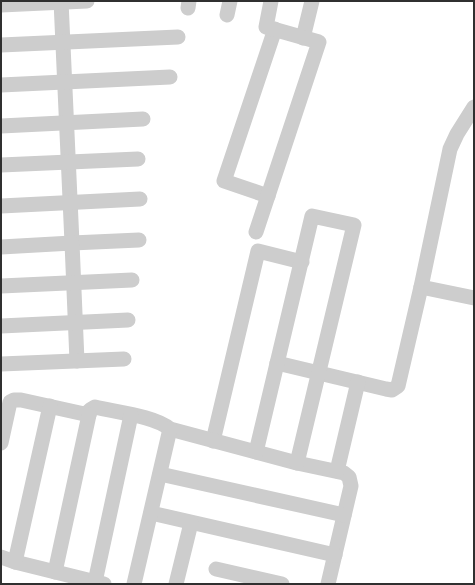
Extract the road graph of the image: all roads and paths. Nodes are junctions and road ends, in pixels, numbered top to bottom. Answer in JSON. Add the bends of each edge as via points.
{"nodes":[{"id":1,"x":87,"y":1,"type":"edge"},
{"id":2,"x":271,"y":1,"type":"edge"},
{"id":3,"x":312,"y":1,"type":"edge"},
{"id":4,"x":61,"y":2,"type":"edge"},
{"id":5,"x":1,"y":5,"type":"edge"},
{"id":6,"x":275,"y":29,"type":"junction"},
{"id":7,"x":178,"y":37,"type":"dead end"},
{"id":8,"x":303,"y":38,"type":"junction"},
{"id":9,"x":62,"y":42,"type":"junction"},
{"id":10,"x":1,"y":45,"type":"edge"},
{"id":11,"x":170,"y":77,"type":"dead end"},
{"id":12,"x":64,"y":82,"type":"junction"},
{"id":13,"x":1,"y":85,"type":"edge"},
{"id":14,"x":474,"y":107,"type":"edge"},
{"id":15,"x":143,"y":119,"type":"dead end"},
{"id":16,"x":66,"y":123,"type":"junction"},
{"id":17,"x":1,"y":126,"type":"edge"},
{"id":18,"x":138,"y":159,"type":"dead end"},
{"id":19,"x":68,"y":162,"type":"junction"},
{"id":20,"x":1,"y":166,"type":"edge"},
{"id":21,"x":268,"y":196,"type":"junction"},
{"id":22,"x":140,"y":199,"type":"dead end"},
{"id":23,"x":70,"y":202,"type":"junction"},
{"id":24,"x":1,"y":206,"type":"edge"},
{"id":25,"x":256,"y":232,"type":"dead end"},
{"id":26,"x":139,"y":240,"type":"dead end"},
{"id":27,"x":72,"y":243,"type":"junction"},
{"id":28,"x":1,"y":247,"type":"edge"},
{"id":29,"x":302,"y":262,"type":"junction"},
{"id":30,"x":132,"y":280,"type":"dead end"},
{"id":31,"x":74,"y":283,"type":"junction"},
{"id":32,"x":1,"y":286,"type":"edge"},
{"id":33,"x":421,"y":287,"type":"junction"},
{"id":34,"x":474,"y":298,"type":"edge"},
{"id":35,"x":128,"y":320,"type":"dead end"},
{"id":36,"x":75,"y":322,"type":"junction"},
{"id":37,"x":1,"y":326,"type":"edge"},
{"id":38,"x":124,"y":359,"type":"dead end"},
{"id":39,"x":77,"y":361,"type":"junction"},
{"id":40,"x":277,"y":363,"type":"junction"},
{"id":41,"x":1,"y":364,"type":"edge"},
{"id":42,"x":319,"y":373,"type":"junction"},
{"id":43,"x":358,"y":382,"type":"junction"},
{"id":44,"x":50,"y":406,"type":"junction"},
{"id":45,"x":89,"y":415,"type":"junction"},
{"id":46,"x":131,"y":415,"type":"junction"},
{"id":47,"x":170,"y":429,"type":"junction"},
{"id":48,"x":213,"y":441,"type":"junction"},
{"id":49,"x":1,"y":443,"type":"edge"},
{"id":50,"x":256,"y":452,"type":"junction"},
{"id":51,"x":297,"y":463,"type":"junction"},
{"id":52,"x":337,"y":471,"type":"junction"},
{"id":53,"x":160,"y":474,"type":"junction"},
{"id":54,"x":151,"y":513,"type":"junction"},
{"id":55,"x":344,"y":515,"type":"junction"},
{"id":56,"x":191,"y":523,"type":"junction"},
{"id":57,"x":335,"y":555,"type":"junction"},
{"id":58,"x":1,"y":557,"type":"edge"},
{"id":59,"x":15,"y":562,"type":"junction"},
{"id":60,"x":216,"y":569,"type":"dead end"},
{"id":61,"x":55,"y":572,"type":"junction"},
{"id":62,"x":99,"y":583,"type":"edge"},
{"id":63,"x":134,"y":584,"type":"edge"},
{"id":64,"x":176,"y":584,"type":"edge"},
{"id":65,"x":282,"y":584,"type":"edge"},
{"id":66,"x":328,"y":584,"type":"edge"}],
"edges":[{"from":1,"to":4,"type":"street"},
{"from":2,"to":6,"type":"street","via":[[266,27]]},
{"from":3,"to":8,"type":"street"},
{"from":4,"to":5,"type":"street"},
{"from":4,"to":9,"type":"street"},
{"from":6,"to":8,"type":"street"},
{"from":6,"to":21,"type":"street","via":[[224,181]]},
{"from":7,"to":9,"type":"street"},
{"from":8,"to":21,"type":"street","via":[[319,42]]},
{"from":9,"to":10,"type":"street"},
{"from":9,"to":12,"type":"street"},
{"from":11,"to":12,"type":"street"},
{"from":12,"to":13,"type":"street"},
{"from":12,"to":16,"type":"street"},
{"from":14,"to":33,"type":"street","via":[[450,149]]},
{"from":15,"to":16,"type":"street"},
{"from":16,"to":17,"type":"street"},
{"from":16,"to":19,"type":"street"},
{"from":18,"to":19,"type":"street"},
{"from":19,"to":20,"type":"street"},
{"from":19,"to":23,"type":"street"},
{"from":21,"to":25,"type":"street"},
{"from":22,"to":23,"type":"street"},
{"from":23,"to":24,"type":"street"},
{"from":23,"to":27,"type":"street"},
{"from":26,"to":27,"type":"street"},
{"from":27,"to":28,"type":"street"},
{"from":27,"to":31,"type":"street"},
{"from":29,"to":40,"type":"street"},
{"from":29,"to":42,"type":"street","via":[[312,216],[354,226]]},
{"from":29,"to":48,"type":"street","via":[[258,251]]},
{"from":30,"to":31,"type":"street"},
{"from":31,"to":32,"type":"street"},
{"from":31,"to":36,"type":"street"},
{"from":33,"to":34,"type":"street"},
{"from":33,"to":43,"type":"street","via":[[398,386],[392,390]]},
{"from":35,"to":36,"type":"street"},
{"from":36,"to":37,"type":"street"},
{"from":36,"to":39,"type":"street"},
{"from":38,"to":39,"type":"street"},
{"from":39,"to":41,"type":"street"},
{"from":40,"to":42,"type":"street"},
{"from":40,"to":50,"type":"street"},
{"from":42,"to":43,"type":"street"},
{"from":42,"to":51,"type":"street"},
{"from":43,"to":52,"type":"street"},
{"from":44,"to":45,"type":"street"},
{"from":44,"to":49,"type":"street","via":[[21,400],[10,402]]},
{"from":44,"to":59,"type":"street"},
{"from":45,"to":46,"type":"street","via":[[90,410],[95,407]]},
{"from":45,"to":61,"type":"street"},
{"from":46,"to":47,"type":"street","via":[[158,421]]},
{"from":46,"to":62,"type":"street"},
{"from":47,"to":48,"type":"street"},
{"from":47,"to":53,"type":"street"},
{"from":48,"to":50,"type":"street"},
{"from":50,"to":51,"type":"street"},
{"from":51,"to":52,"type":"street"},
{"from":52,"to":55,"type":"street","via":[[347,475],[351,480]]},
{"from":53,"to":54,"type":"street"},
{"from":53,"to":55,"type":"street"},
{"from":54,"to":56,"type":"street"},
{"from":54,"to":63,"type":"street"},
{"from":55,"to":57,"type":"street"},
{"from":56,"to":57,"type":"street"},
{"from":56,"to":64,"type":"street"},
{"from":57,"to":66,"type":"street"},
{"from":58,"to":59,"type":"street"},
{"from":59,"to":61,"type":"street"},
{"from":60,"to":65,"type":"street"},
{"from":61,"to":62,"type":"street"}]}
